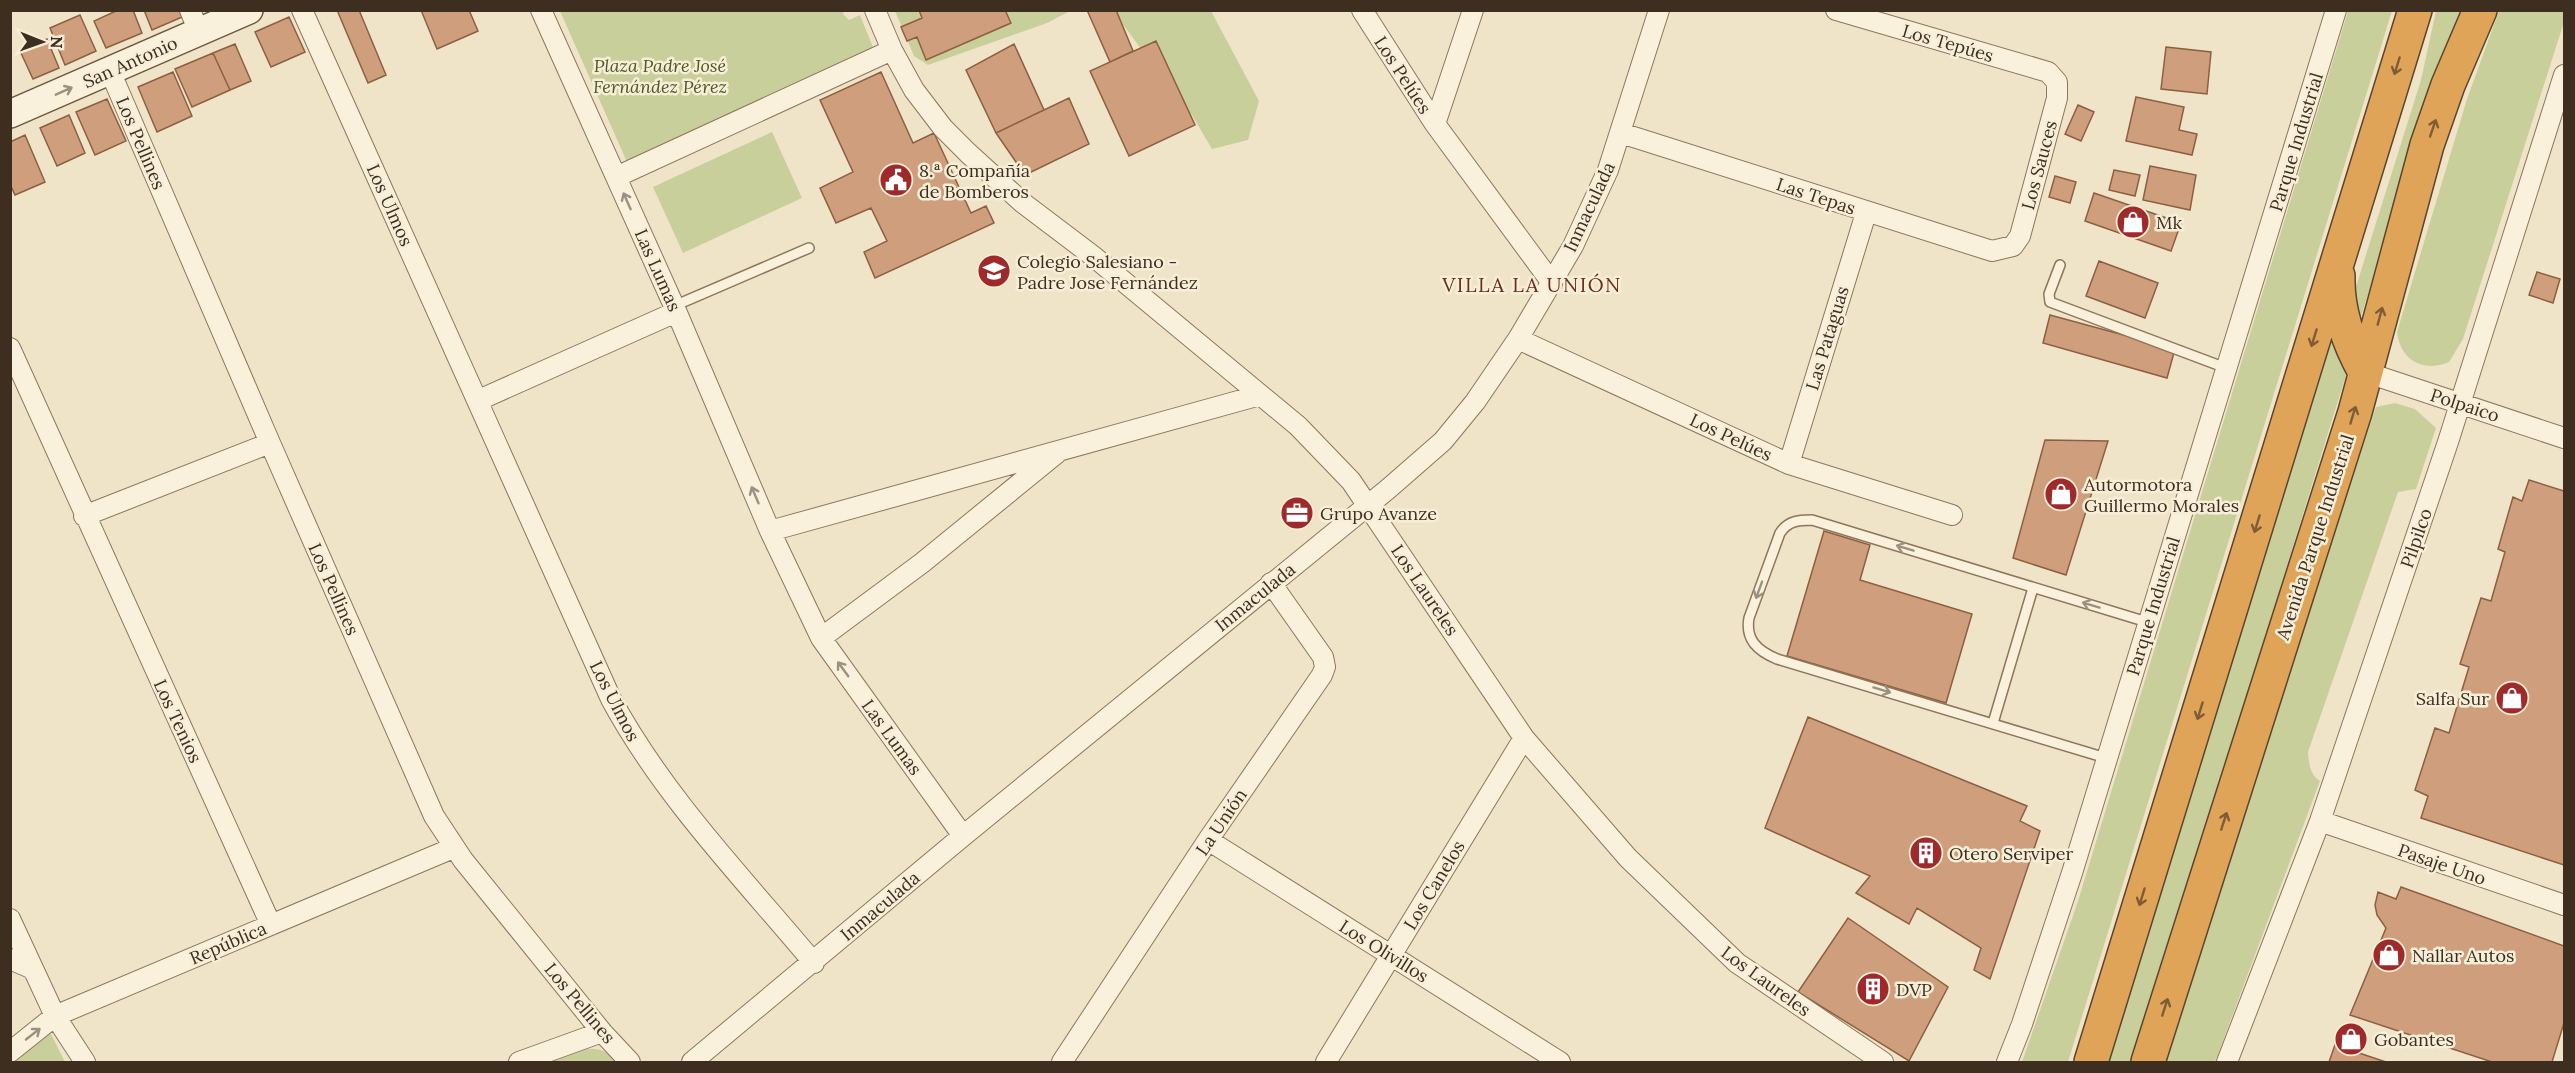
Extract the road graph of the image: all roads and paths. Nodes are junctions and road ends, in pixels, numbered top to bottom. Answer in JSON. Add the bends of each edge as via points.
{"nodes":[{"id":1,"x":249,"y":10,"type":"edge"},
{"id":2,"x":302,"y":10,"type":"edge"},
{"id":3,"x":541,"y":10,"type":"edge"},
{"id":4,"x":875,"y":10,"type":"edge"},
{"id":5,"x":1362,"y":10,"type":"edge"},
{"id":6,"x":1473,"y":10,"type":"edge"},
{"id":7,"x":1659,"y":10,"type":"edge"},
{"id":8,"x":1836,"y":10,"type":"edge"},
{"id":9,"x":2336,"y":10,"type":"edge"},
{"id":10,"x":2415,"y":10,"type":"edge"},
{"id":11,"x":2480,"y":10,"type":"edge"},
{"id":12,"x":194,"y":21,"type":"edge"},
{"id":13,"x":892,"y":50,"type":"junction"},
{"id":14,"x":110,"y":71,"type":"junction"},
{"id":15,"x":2565,"y":75,"type":"edge"},
{"id":16,"x":2057,"y":82,"type":"joint"},
{"id":17,"x":11,"y":113,"type":"edge"},
{"id":18,"x":1435,"y":124,"type":"junction"},
{"id":19,"x":1621,"y":133,"type":"junction"},
{"id":20,"x":616,"y":177,"type":"junction"},
{"id":21,"x":1866,"y":213,"type":"junction"},
{"id":22,"x":2343,"y":242,"type":"junction"},
{"id":23,"x":2013,"y":246,"type":"joint"},
{"id":24,"x":809,"y":248,"type":"dead end"},
{"id":25,"x":2060,"y":265,"type":"dead end"},
{"id":26,"x":1552,"y":283,"type":"junction"},
{"id":27,"x":675,"y":309,"type":"junction"},
{"id":28,"x":1518,"y":339,"type":"junction"},
{"id":29,"x":10,"y":348,"type":"edge"},
{"id":30,"x":2227,"y":368,"type":"junction"},
{"id":31,"x":2366,"y":372,"type":"junction"},
{"id":32,"x":1260,"y":394,"type":"junction"},
{"id":33,"x":478,"y":400,"type":"junction"},
{"id":34,"x":2460,"y":404,"type":"junction"},
{"id":35,"x":2565,"y":438,"type":"edge"},
{"id":36,"x":270,"y":443,"type":"junction"},
{"id":37,"x":1063,"y":448,"type":"junction"},
{"id":38,"x":1789,"y":464,"type":"junction"},
{"id":39,"x":1367,"y":505,"type":"junction"},
{"id":40,"x":1952,"y":515,"type":"dead end"},
{"id":41,"x":84,"y":516,"type":"junction"},
{"id":42,"x":770,"y":531,"type":"junction"},
{"id":43,"x":1271,"y":583,"type":"junction"},
{"id":44,"x":2033,"y":588,"type":"junction"},
{"id":45,"x":2147,"y":622,"type":"junction"},
{"id":46,"x":821,"y":638,"type":"junction"},
{"id":47,"x":1993,"y":723,"type":"junction"},
{"id":48,"x":1524,"y":738,"type":"junction"},
{"id":49,"x":2106,"y":758,"type":"junction"},
{"id":50,"x":2320,"y":821,"type":"junction"},
{"id":51,"x":963,"y":836,"type":"junction"},
{"id":52,"x":1208,"y":840,"type":"junction"},
{"id":53,"x":453,"y":848,"type":"junction"},
{"id":54,"x":2565,"y":905,"type":"edge"},
{"id":55,"x":10,"y":919,"type":"edge"},
{"id":56,"x":271,"y":926,"type":"junction"},
{"id":57,"x":1391,"y":956,"type":"junction"},
{"id":58,"x":10,"y":959,"type":"edge"},
{"id":59,"x":814,"y":963,"type":"junction"},
{"id":60,"x":33,"y":969,"type":"junction"},
{"id":61,"x":55,"y":1016,"type":"junction"},
{"id":62,"x":602,"y":1032,"type":"junction"},
{"id":63,"x":10,"y":1052,"type":"edge"},
{"id":64,"x":85,"y":1062,"type":"edge"},
{"id":65,"x":519,"y":1062,"type":"edge"},
{"id":66,"x":630,"y":1062,"type":"edge"},
{"id":67,"x":692,"y":1062,"type":"edge"},
{"id":68,"x":1062,"y":1062,"type":"edge"},
{"id":69,"x":1326,"y":1062,"type":"edge"},
{"id":70,"x":1560,"y":1062,"type":"edge"},
{"id":71,"x":1883,"y":1062,"type":"edge"},
{"id":72,"x":2007,"y":1062,"type":"edge"},
{"id":73,"x":2091,"y":1062,"type":"edge"},
{"id":74,"x":2148,"y":1062,"type":"edge"},
{"id":75,"x":2227,"y":1062,"type":"edge"}],
"edges":[{"from":1,"to":12,"type":"main road","name":"San Antonio"},
{"from":2,"to":33,"type":"street","name":"Los Ulmos"},
{"from":3,"to":20,"type":"street","name":"Las Lumas"},
{"from":4,"to":13,"type":"street","name":"Los Laureles"},
{"from":5,"to":18,"type":"street","name":"Los Pelúes"},
{"from":6,"to":18,"type":"street"},
{"from":7,"to":19,"type":"street","name":"Inmaculada"},
{"from":8,"to":16,"type":"street","name":"Los Tepúes","via":[[2048,72]]},
{"from":9,"to":30,"type":"street","name":"Parque Industrial"},
{"from":10,"to":22,"type":"highway","one_way":true},
{"from":31,"to":11,"type":"highway","name":"Avenida Parque Industrial","one_way":true,"via":[[2427,145]]},
{"from":12,"to":14,"type":"main road","name":"San Antonio"},
{"from":13,"to":20,"type":"street"},
{"from":13,"to":32,"type":"street","name":"Los Laureles","via":[[924,104],[968,153],[1023,203]]},
{"from":17,"to":14,"type":"main road","name":"San Antonio","one_way":true},
{"from":14,"to":36,"type":"street","name":"Los Pellines"},
{"from":15,"to":34,"type":"street","name":"Pilpilco"},
{"from":16,"to":23,"type":"street","name":"Los Sauces","via":[[2057,98],[2020,236]]},
{"from":18,"to":26,"type":"street","name":"Los Pelúes"},
{"from":19,"to":21,"type":"street","name":"Las Tepas"},
{"from":19,"to":26,"type":"street","name":"Inmaculada","via":[[1596,199]]},
{"from":27,"to":20,"type":"street","name":"Las Lumas","one_way":true},
{"from":21,"to":23,"type":"street","name":"Las Tepas","via":[[1992,251]]},
{"from":21,"to":38,"type":"street","name":"Las Pataguas"},
{"from":22,"to":31,"type":"highway","via":[[2338,287],[2340,310],[2346,333]]},
{"from":22,"to":73,"type":"highway","one_way":true},
{"from":24,"to":27,"type":"lane"},
{"from":25,"to":30,"type":"lane","via":[[2049,294],[2050,302]]},
{"from":26,"to":28,"type":"street","name":"Inmaculada"},
{"from":27,"to":33,"type":"street"},
{"from":42,"to":27,"type":"street","name":"Las Lumas","one_way":true},
{"from":28,"to":38,"type":"street","name":"Los Pelúes"},
{"from":28,"to":39,"type":"street","name":"Inmaculada","via":[[1443,441]]},
{"from":29,"to":41,"type":"street","name":"Los Tenios"},
{"from":30,"to":45,"type":"street","name":"Parque Industrial"},
{"from":31,"to":34,"type":"street","name":"Polpaico"},
{"from":74,"to":31,"type":"highway","name":"Avenida Parque Industrial","one_way":true},
{"from":32,"to":37,"type":"street"},
{"from":32,"to":39,"type":"street","name":"Los Laureles","via":[[1351,481]]},
{"from":33,"to":59,"type":"street","name":"Los Ulmos","via":[[611,699],[633,739],[657,775]]},
{"from":34,"to":35,"type":"street","name":"Polpaico"},
{"from":34,"to":50,"type":"street","name":"Pilpilco"},
{"from":36,"to":41,"type":"street"},
{"from":36,"to":53,"type":"street","name":"Los Pellines","via":[[434,816]]},
{"from":37,"to":42,"type":"street"},
{"from":37,"to":46,"type":"street","via":[[922,563]]},
{"from":38,"to":40,"type":"street","name":"Los Pelúes"},
{"from":39,"to":43,"type":"street","name":"Inmaculada"},
{"from":39,"to":48,"type":"street","name":"Los Laureles"},
{"from":41,"to":56,"type":"street","name":"Los Tenios"},
{"from":42,"to":46,"type":"street","name":"Las Lumas"},
{"from":43,"to":51,"type":"street","name":"Inmaculada"},
{"from":43,"to":52,"type":"street","name":"La Unión","via":[[1323,657],[1325,667]]},
{"from":45,"to":44,"type":"lane","one_way":true},
{"from":44,"to":47,"type":"lane"},
{"from":44,"to":47,"type":"lane","one_way":true,"via":[[1812,520],[1801,520],[1785,526],[1780,533],[1749,618],[1751,640],[1758,649],[1777,659]]},
{"from":45,"to":49,"type":"street","name":"Parque Industrial"},
{"from":51,"to":46,"type":"street","name":"Las Lumas","one_way":true},
{"from":47,"to":49,"type":"lane"},
{"from":48,"to":57,"type":"street","name":"Los Canelos"},
{"from":48,"to":71,"type":"street","name":"Los Laureles","via":[[1628,858],[1737,963]]},
{"from":49,"to":72,"type":"street","name":"Parque Industrial"},
{"from":50,"to":54,"type":"street","name":"Pasaje Uno"},
{"from":50,"to":75,"type":"street","name":"Pilpilco"},
{"from":51,"to":59,"type":"street","name":"Inmaculada"},
{"from":52,"to":57,"type":"street","name":"Los Olivillos"},
{"from":52,"to":68,"type":"street","name":"La Unión"},
{"from":53,"to":56,"type":"street","name":"República"},
{"from":53,"to":62,"type":"street","name":"Los Pellines"},
{"from":55,"to":60,"type":"street"},
{"from":56,"to":61,"type":"street","name":"República"},
{"from":57,"to":69,"type":"street","name":"Los Canelos"},
{"from":57,"to":70,"type":"street","name":"Los Olivillos"},
{"from":58,"to":60,"type":"street"},
{"from":59,"to":67,"type":"street","name":"Inmaculada"},
{"from":60,"to":61,"type":"street"},
{"from":63,"to":61,"type":"street","name":"República","one_way":true},
{"from":61,"to":64,"type":"street"},
{"from":62,"to":65,"type":"street"},
{"from":62,"to":66,"type":"street","name":"Los Pellines"}]}
